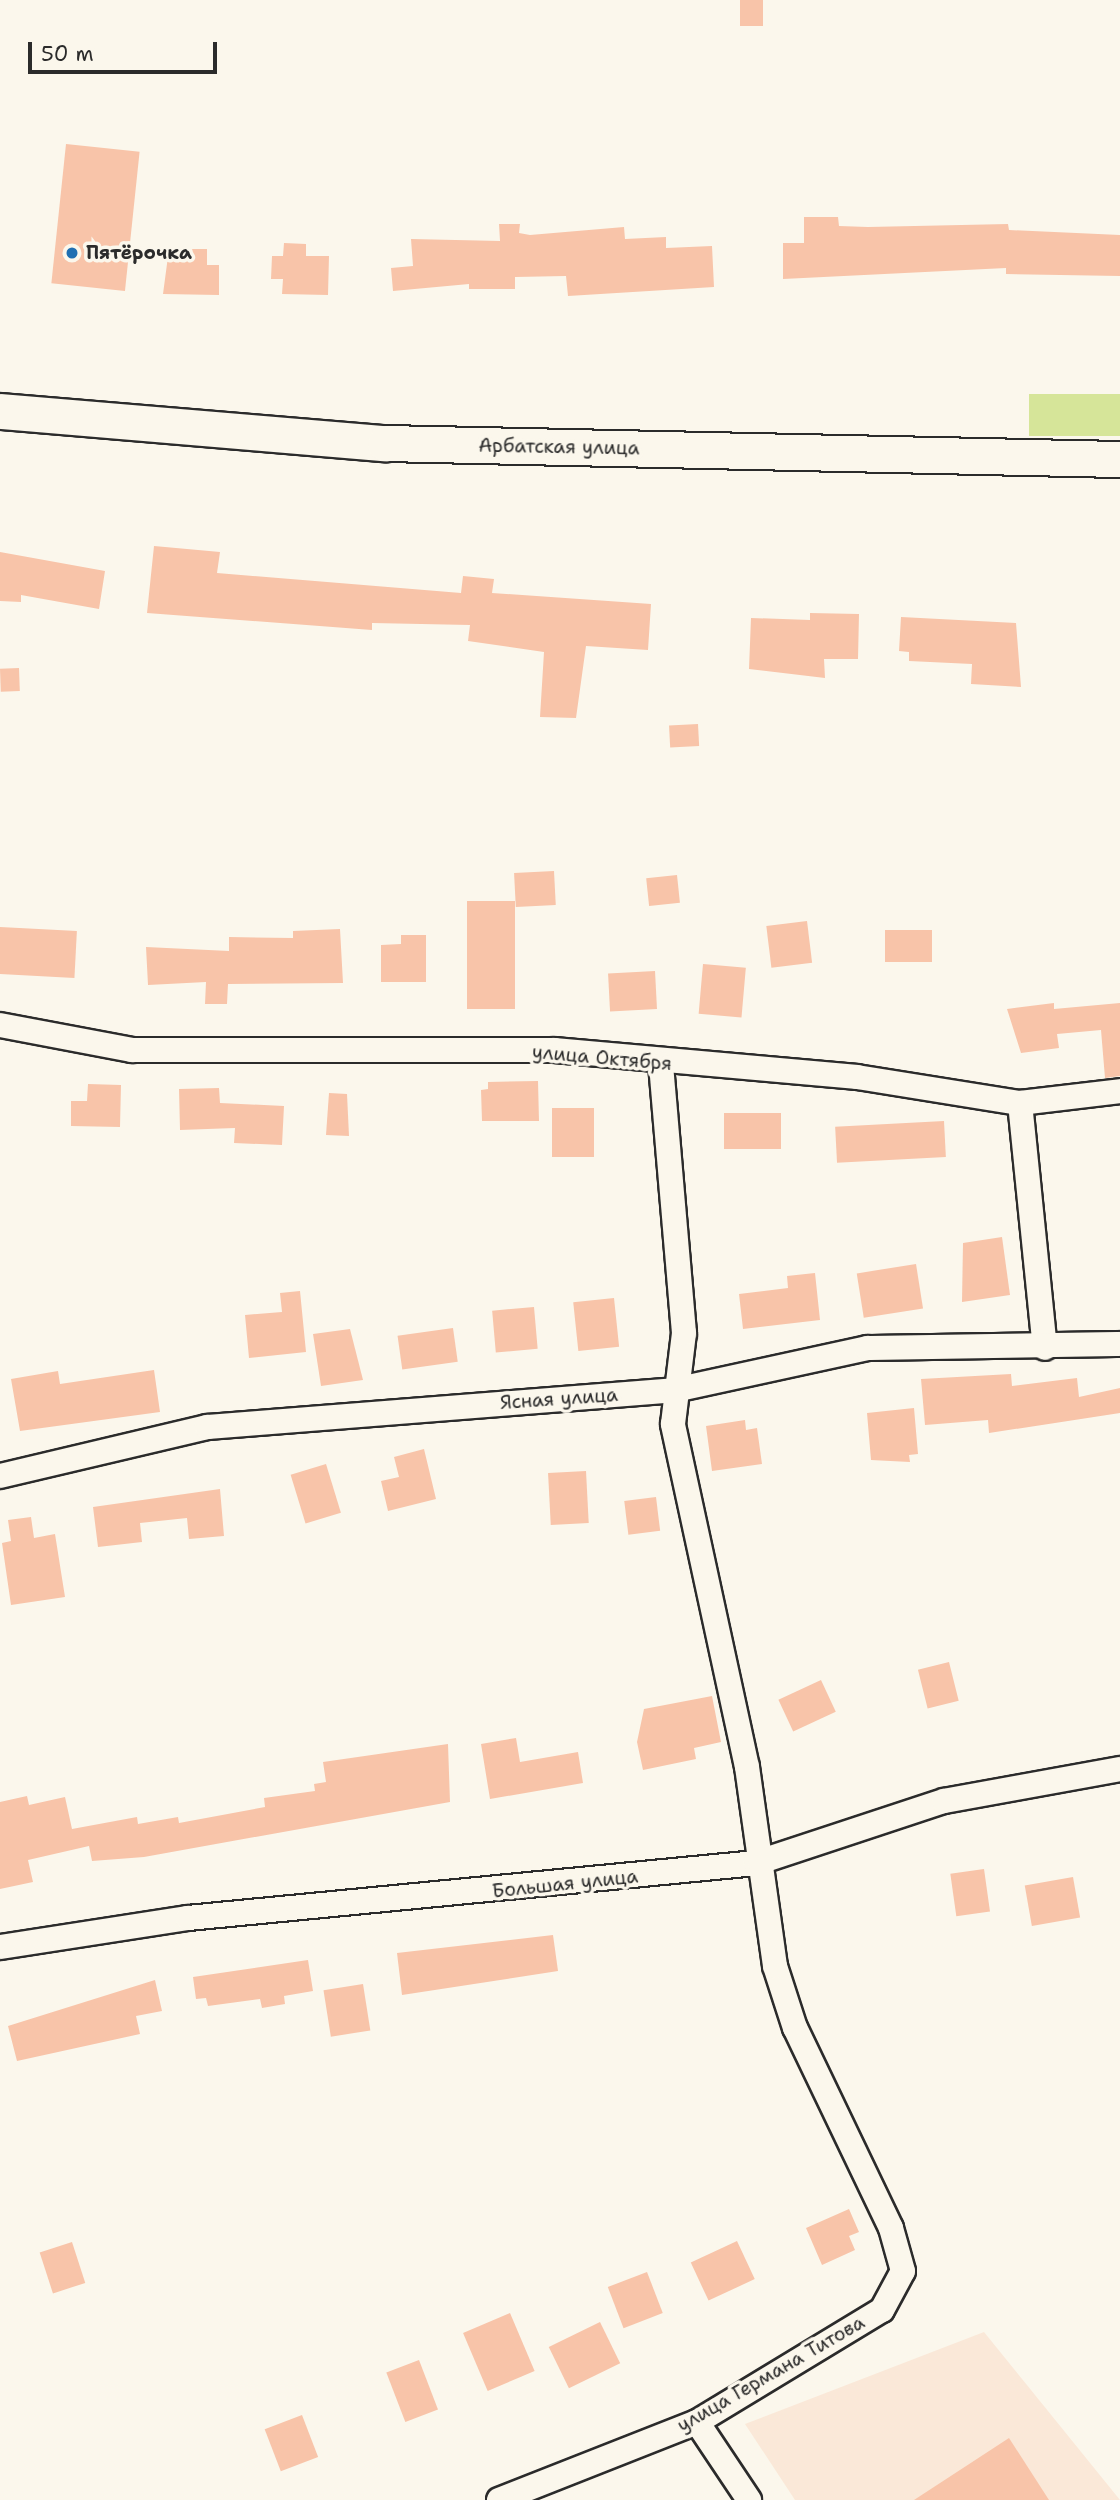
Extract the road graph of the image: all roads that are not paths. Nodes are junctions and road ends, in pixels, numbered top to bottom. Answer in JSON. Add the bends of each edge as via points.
{"nodes":[{"id":1,"x":0,"y":411,"type":"edge"},
{"id":2,"x":1120,"y":460,"type":"edge"},
{"id":3,"x":0,"y":1025,"type":"edge"},
{"id":4,"x":661,"y":1064,"type":"junction"},
{"id":5,"x":1120,"y":1091,"type":"edge"},
{"id":6,"x":1020,"y":1103,"type":"junction"},
{"id":7,"x":1120,"y":1344,"type":"edge"},
{"id":8,"x":1045,"y":1348,"type":"junction"},
{"id":9,"x":675,"y":1390,"type":"junction"},
{"id":10,"x":0,"y":1476,"type":"edge"},
{"id":11,"x":1120,"y":1769,"type":"edge"},
{"id":12,"x":757,"y":1863,"type":"junction"},
{"id":13,"x":0,"y":1947,"type":"edge"},
{"id":14,"x":696,"y":2422,"type":"junction"},
{"id":15,"x":499,"y":2500,"type":"edge"},
{"id":16,"x":749,"y":2500,"type":"edge"}],
"edges":[{"from":1,"to":2,"type":"main road","name":"Арбатская улица","via":[[385,443]]},
{"from":3,"to":4,"type":"street","name":"улица Октября","via":[[132,1050],[555,1050]]},
{"from":4,"to":6,"type":"street","name":"улица Октября","via":[[857,1077]]},
{"from":4,"to":9,"type":"street","name":"улица Германа Титова","via":[[684,1332]]},
{"from":5,"to":6,"type":"street","name":"улица Октября"},
{"from":6,"to":8,"type":"street"},
{"from":7,"to":8,"type":"street","name":"Ясная улица"},
{"from":8,"to":9,"type":"street","name":"Ясная улица","via":[[867,1348]]},
{"from":9,"to":10,"type":"street","name":"Ясная улица","via":[[208,1427]]},
{"from":9,"to":12,"type":"street","name":"улица Германа Титова","via":[[673,1424],[747,1767]]},
{"from":11,"to":12,"type":"street","name":"Большая улица","via":[[944,1801]]},
{"from":12,"to":13,"type":"street","name":"Большая улица","via":[[188,1919]]},
{"from":12,"to":14,"type":"street","name":"улица Германа Титова","via":[[775,1966],[795,2028],[891,2228],[903,2271],[882,2309]]},
{"from":14,"to":15,"type":"street","name":"улица Германа Титова"},
{"from":14,"to":16,"type":"street"}]}
